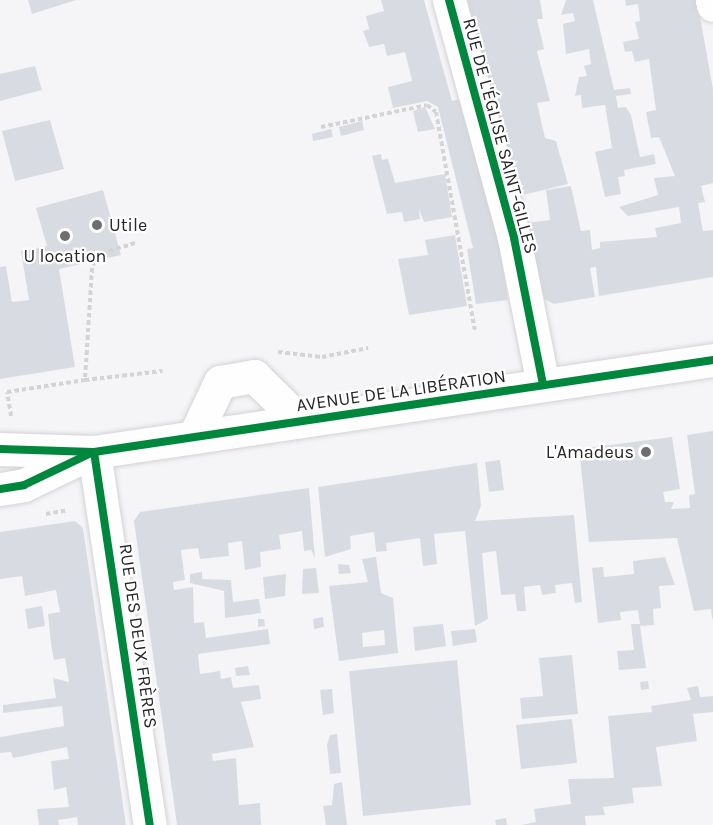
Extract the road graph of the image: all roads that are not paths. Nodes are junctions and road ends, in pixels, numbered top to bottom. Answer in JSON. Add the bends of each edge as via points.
{"nodes":[{"id":1,"x":449,"y":0,"type":"edge"},
{"id":2,"x":712,"y":0,"type":"edge"},
{"id":3,"x":713,"y":5,"type":"edge"},
{"id":4,"x":713,"y":360,"type":"edge"},
{"id":5,"x":543,"y":385,"type":"junction"},
{"id":6,"x":300,"y":421,"type":"junction"},
{"id":7,"x":6,"y":436,"type":"edge"},
{"id":8,"x":194,"y":437,"type":"junction"},
{"id":9,"x":94,"y":452,"type":"junction"},
{"id":10,"x":0,"y":489,"type":"edge"},
{"id":11,"x":150,"y":825,"type":"edge"}],
"edges":[{"from":1,"to":5,"type":"main road","name":"RUE DE L'ÉGLISE SAINT-GILLES","via":[[513,238]]},
{"from":2,"to":3,"type":"main road"},
{"from":4,"to":5,"type":"main road","name":"AVENUE DE LA LIBÉRATION"},
{"from":5,"to":6,"type":"main road","name":"AVENUE DE LA LIBÉRATION"},
{"from":6,"to":8,"type":"main road","name":"AVENUE DE LA LIBÉRATION"},
{"from":6,"to":8,"type":"main road","via":[[254,376],[220,382]]},
{"from":7,"to":9,"type":"main road","name":"AVENUE DE LA LIBÉRATION"},
{"from":8,"to":9,"type":"main road","name":"AVENUE DE LA LIBÉRATION"},
{"from":9,"to":10,"type":"main road","name":"AVENUE DE LA LIBÉRATION","via":[[24,485]]},
{"from":9,"to":11,"type":"main road","name":"RUE DES DEUX FRÈRES"}]}
